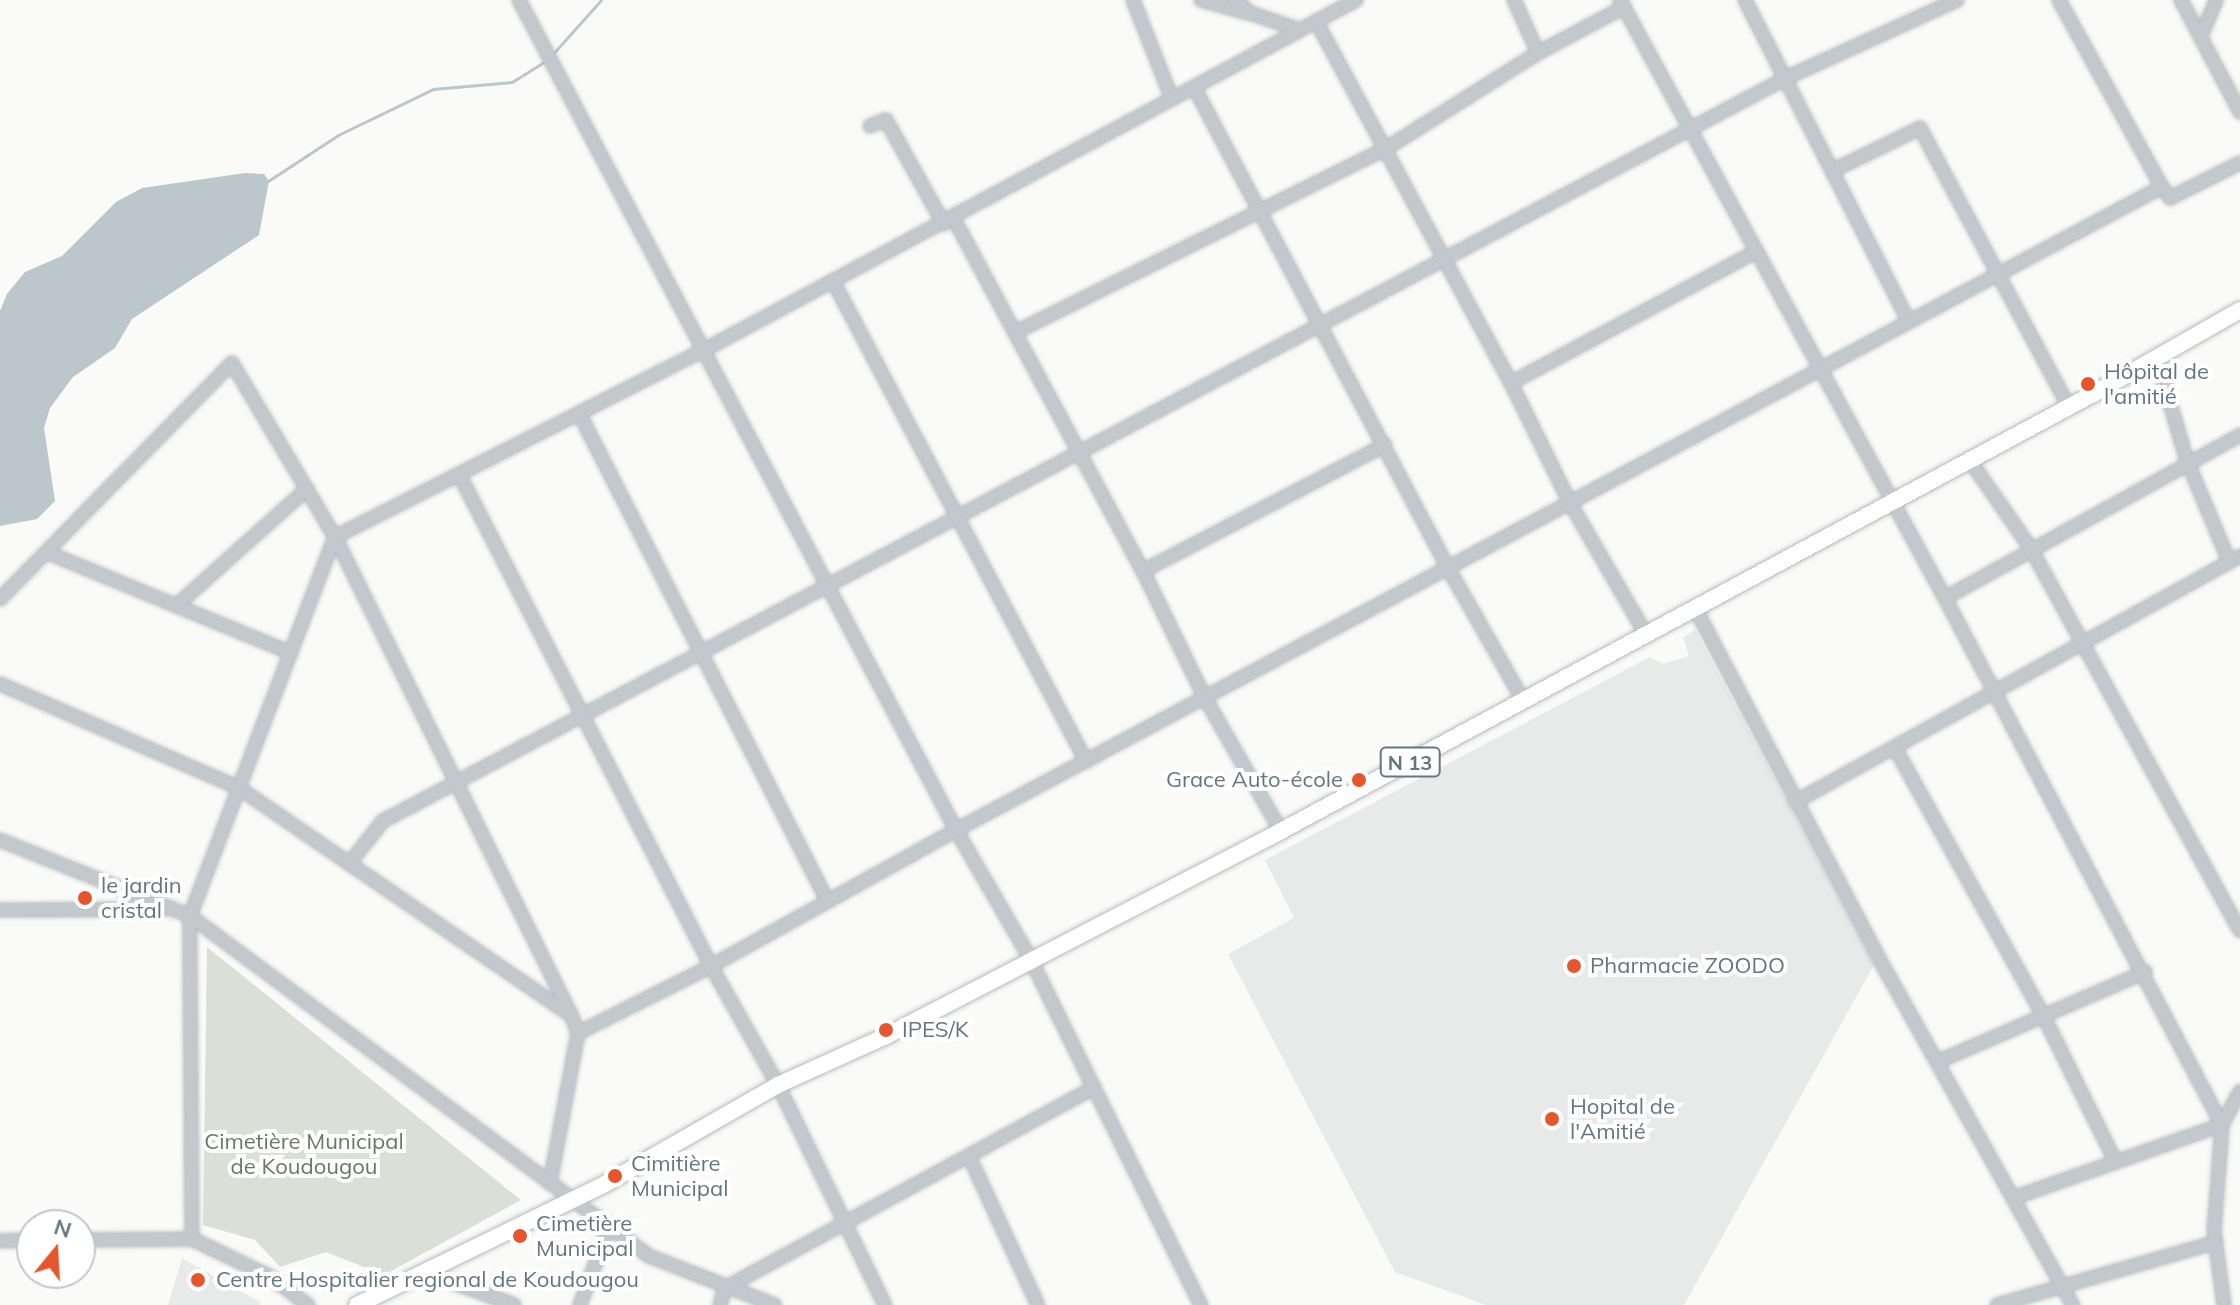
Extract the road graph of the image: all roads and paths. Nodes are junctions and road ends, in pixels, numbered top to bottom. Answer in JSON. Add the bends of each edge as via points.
{"nodes":[{"id":1,"x":519,"y":0,"type":"edge"},
{"id":2,"x":1133,"y":0,"type":"edge"},
{"id":3,"x":1201,"y":0,"type":"edge"},
{"id":4,"x":1236,"y":0,"type":"edge"},
{"id":5,"x":1356,"y":0,"type":"edge"},
{"id":6,"x":1514,"y":0,"type":"edge"},
{"id":7,"x":1745,"y":0,"type":"edge"},
{"id":8,"x":1955,"y":0,"type":"edge"},
{"id":9,"x":2059,"y":0,"type":"edge"},
{"id":10,"x":2181,"y":0,"type":"edge"},
{"id":11,"x":2216,"y":0,"type":"edge"},
{"id":12,"x":1622,"y":4,"type":"edge"},
{"id":13,"x":1250,"y":13,"type":"junction"},
{"id":14,"x":1316,"y":21,"type":"junction"},
{"id":15,"x":1300,"y":30,"type":"junction"},
{"id":16,"x":2201,"y":36,"type":"junction"},
{"id":17,"x":1538,"y":53,"type":"junction"},
{"id":18,"x":1786,"y":78,"type":"junction"},
{"id":19,"x":1194,"y":87,"type":"junction"},
{"id":20,"x":1172,"y":99,"type":"junction"},
{"id":21,"x":2240,"y":112,"type":"edge"},
{"id":22,"x":870,"y":126,"type":"dead end"},
{"id":23,"x":1690,"y":129,"type":"junction"},
{"id":24,"x":1387,"y":148,"type":"junction"},
{"id":25,"x":2240,"y":163,"type":"edge"},
{"id":26,"x":1834,"y":170,"type":"junction"},
{"id":27,"x":2162,"y":187,"type":"junction"},
{"id":28,"x":1261,"y":213,"type":"junction"},
{"id":29,"x":949,"y":221,"type":"junction"},
{"id":30,"x":1757,"y":251,"type":"junction"},
{"id":31,"x":1443,"y":259,"type":"junction"},
{"id":32,"x":1995,"y":276,"type":"junction"},
{"id":33,"x":833,"y":281,"type":"junction"},
{"id":34,"x":2240,"y":310,"type":"edge"},
{"id":35,"x":1909,"y":322,"type":"junction"},
{"id":36,"x":1322,"y":324,"type":"junction"},
{"id":37,"x":1016,"y":332,"type":"junction"},
{"id":38,"x":706,"y":349,"type":"junction"},
{"id":39,"x":2157,"y":359,"type":"junction"},
{"id":40,"x":1821,"y":371,"type":"junction"},
{"id":41,"x":1511,"y":383,"type":"junction"},
{"id":42,"x":2069,"y":407,"type":"junction"},
{"id":43,"x":579,"y":413,"type":"junction"},
{"id":44,"x":2240,"y":435,"type":"edge"},
{"id":45,"x":1385,"y":445,"type":"junction"},
{"id":46,"x":1080,"y":453,"type":"junction"},
{"id":47,"x":1969,"y":459,"type":"junction"},
{"id":48,"x":2187,"y":461,"type":"junction"},
{"id":49,"x":459,"y":474,"type":"junction"},
{"id":50,"x":307,"y":489,"type":"junction"},
{"id":51,"x":1893,"y":502,"type":"junction"},
{"id":52,"x":1570,"y":503,"type":"junction"},
{"id":53,"x":957,"y":519,"type":"junction"},
{"id":54,"x":335,"y":537,"type":"junction"},
{"id":55,"x":2031,"y":549,"type":"junction"},
{"id":56,"x":46,"y":552,"type":"junction"},
{"id":57,"x":2235,"y":559,"type":"edge"},
{"id":58,"x":1448,"y":568,"type":"junction"},
{"id":59,"x":1143,"y":571,"type":"junction"},
{"id":60,"x":831,"y":585,"type":"junction"},
{"id":61,"x":1945,"y":598,"type":"junction"},
{"id":62,"x":0,"y":599,"type":"edge"},
{"id":63,"x":176,"y":606,"type":"junction"},
{"id":64,"x":1694,"y":606,"type":"junction"},
{"id":65,"x":1645,"y":633,"type":"junction"},
{"id":66,"x":2083,"y":644,"type":"junction"},
{"id":67,"x":704,"y":652,"type":"junction"},
{"id":68,"x":291,"y":653,"type":"junction"},
{"id":69,"x":0,"y":684,"type":"edge"},
{"id":70,"x":1995,"y":694,"type":"junction"},
{"id":71,"x":1205,"y":698,"type":"junction"},
{"id":72,"x":1523,"y":700,"type":"junction"},
{"id":73,"x":583,"y":716,"type":"junction"},
{"id":74,"x":1895,"y":748,"type":"junction"},
{"id":75,"x":1086,"y":761,"type":"junction"},
{"id":76,"x":457,"y":783,"type":"junction"},
{"id":77,"x":239,"y":788,"type":"junction"},
{"id":78,"x":1795,"y":802,"type":"junction"},
{"id":79,"x":956,"y":830,"type":"junction"},
{"id":80,"x":1281,"y":831,"type":"junction"},
{"id":81,"x":0,"y":840,"type":"edge"},
{"id":82,"x":349,"y":864,"type":"junction"},
{"id":83,"x":827,"y":900,"type":"junction"},
{"id":84,"x":174,"y":909,"type":"junction"},
{"id":85,"x":0,"y":910,"type":"edge"},
{"id":86,"x":190,"y":916,"type":"junction"},
{"id":87,"x":2240,"y":930,"type":"edge"},
{"id":88,"x":1031,"y":960,"type":"junction"},
{"id":89,"x":711,"y":966,"type":"junction"},
{"id":90,"x":2145,"y":972,"type":"junction"},
{"id":91,"x":2042,"y":1013,"type":"junction"},
{"id":92,"x":572,"y":1017,"type":"junction"},
{"id":93,"x":578,"y":1033,"type":"junction"},
{"id":94,"x":1937,"y":1062,"type":"junction"},
{"id":95,"x":778,"y":1085,"type":"junction"},
{"id":96,"x":1094,"y":1088,"type":"junction"},
{"id":97,"x":2240,"y":1091,"type":"edge"},
{"id":98,"x":2222,"y":1125,"type":"junction"},
{"id":99,"x":969,"y":1156,"type":"junction"},
{"id":100,"x":2115,"y":1161,"type":"junction"},
{"id":101,"x":550,"y":1183,"type":"junction"},
{"id":102,"x":2013,"y":1198,"type":"junction"},
{"id":103,"x":573,"y":1200,"type":"junction"},
{"id":104,"x":842,"y":1221,"type":"junction"},
{"id":105,"x":609,"y":1227,"type":"junction"},
{"id":106,"x":192,"y":1239,"type":"junction"},
{"id":107,"x":96,"y":1240,"type":"edge"},
{"id":108,"x":2216,"y":1242,"type":"junction"},
{"id":109,"x":425,"y":1272,"type":"junction"},
{"id":110,"x":2062,"y":1285,"type":"junction"},
{"id":111,"x":725,"y":1288,"type":"junction"},
{"id":112,"x":308,"y":1305,"type":"edge"},
{"id":113,"x":357,"y":1305,"type":"edge"},
{"id":114,"x":514,"y":1305,"type":"edge"},
{"id":115,"x":580,"y":1305,"type":"edge"},
{"id":116,"x":720,"y":1305,"type":"edge"},
{"id":117,"x":775,"y":1305,"type":"edge"},
{"id":118,"x":885,"y":1305,"type":"edge"},
{"id":119,"x":1038,"y":1305,"type":"edge"},
{"id":120,"x":1201,"y":1305,"type":"edge"},
{"id":121,"x":1997,"y":1305,"type":"edge"},
{"id":122,"x":2073,"y":1305,"type":"edge"},
{"id":123,"x":2224,"y":1305,"type":"edge"}],
"edges":[{"from":1,"to":38,"type":"street"},
{"from":2,"to":20,"type":"street"},
{"from":3,"to":13,"type":"street"},
{"from":4,"to":13,"type":"street"},
{"from":5,"to":14,"type":"street"},
{"from":6,"to":17,"type":"street"},
{"from":7,"to":18,"type":"street"},
{"from":8,"to":18,"type":"street"},
{"from":9,"to":27,"type":"street"},
{"from":10,"to":16,"type":"street"},
{"from":11,"to":16,"type":"street"},
{"from":12,"to":17,"type":"street"},
{"from":12,"to":23,"type":"street"},
{"from":13,"to":15,"type":"street"},
{"from":14,"to":15,"type":"street"},
{"from":14,"to":24,"type":"street"},
{"from":15,"to":19,"type":"street"},
{"from":16,"to":21,"type":"street"},
{"from":17,"to":24,"type":"street"},
{"from":18,"to":23,"type":"street"},
{"from":18,"to":26,"type":"street"},
{"from":19,"to":20,"type":"street"},
{"from":19,"to":28,"type":"street"},
{"from":20,"to":29,"type":"street"},
{"from":22,"to":29,"type":"street","via":[[886,120]]},
{"from":23,"to":30,"type":"street"},
{"from":23,"to":31,"type":"street"},
{"from":24,"to":28,"type":"street"},
{"from":24,"to":31,"type":"street"},
{"from":25,"to":27,"type":"street","via":[[2170,198]]},
{"from":26,"to":32,"type":"street","via":[[1920,128]]},
{"from":26,"to":35,"type":"street"},
{"from":27,"to":32,"type":"street"},
{"from":28,"to":36,"type":"street"},
{"from":28,"to":37,"type":"street"},
{"from":29,"to":33,"type":"street"},
{"from":29,"to":37,"type":"street"},
{"from":30,"to":40,"type":"street"},
{"from":30,"to":41,"type":"street"},
{"from":31,"to":36,"type":"street"},
{"from":31,"to":41,"type":"street"},
{"from":32,"to":35,"type":"street"},
{"from":32,"to":42,"type":"street"},
{"from":33,"to":38,"type":"street"},
{"from":33,"to":53,"type":"street"},
{"from":34,"to":39,"type":"main road","number":"N 13"},
{"from":35,"to":40,"type":"street"},
{"from":36,"to":45,"type":"street"},
{"from":36,"to":46,"type":"street"},
{"from":37,"to":46,"type":"street"},
{"from":38,"to":43,"type":"street"},
{"from":38,"to":60,"type":"street"},
{"from":39,"to":42,"type":"main road","number":"N 13"},
{"from":39,"to":48,"type":"street"},
{"from":40,"to":51,"type":"street"},
{"from":40,"to":52,"type":"street"},
{"from":41,"to":52,"type":"street"},
{"from":42,"to":47,"type":"main road","number":"N 13"},
{"from":43,"to":49,"type":"street"},
{"from":43,"to":67,"type":"street"},
{"from":44,"to":48,"type":"street"},
{"from":45,"to":58,"type":"street"},
{"from":45,"to":59,"type":"street"},
{"from":46,"to":53,"type":"street"},
{"from":46,"to":59,"type":"street"},
{"from":47,"to":51,"type":"main road","number":"N 13"},
{"from":47,"to":55,"type":"street"},
{"from":48,"to":55,"type":"street"},
{"from":48,"to":57,"type":"street"},
{"from":49,"to":54,"type":"street"},
{"from":49,"to":73,"type":"street"},
{"from":50,"to":54,"type":"street"},
{"from":50,"to":56,"type":"street","via":[[232,363]]},
{"from":50,"to":63,"type":"street"},
{"from":51,"to":61,"type":"street"},
{"from":51,"to":64,"type":"main road","number":"N 13"},
{"from":52,"to":58,"type":"street"},
{"from":52,"to":65,"type":"street"},
{"from":53,"to":60,"type":"street"},
{"from":53,"to":75,"type":"street"},
{"from":54,"to":68,"type":"street"},
{"from":54,"to":76,"type":"street"},
{"from":55,"to":61,"type":"street"},
{"from":55,"to":66,"type":"street"},
{"from":56,"to":62,"type":"street"},
{"from":56,"to":63,"type":"street"},
{"from":57,"to":66,"type":"street"},
{"from":58,"to":71,"type":"street"},
{"from":58,"to":72,"type":"street"},
{"from":59,"to":71,"type":"street"},
{"from":60,"to":67,"type":"street"},
{"from":60,"to":79,"type":"street"},
{"from":61,"to":70,"type":"street"},
{"from":63,"to":68,"type":"street"},
{"from":64,"to":65,"type":"main road","number":"N 13"},
{"from":64,"to":78,"type":"street"},
{"from":65,"to":72,"type":"main road","number":"N 13"},
{"from":66,"to":70,"type":"street"},
{"from":66,"to":87,"type":"street"},
{"from":67,"to":73,"type":"street"},
{"from":67,"to":83,"type":"street"},
{"from":68,"to":77,"type":"street"},
{"from":69,"to":77,"type":"street"},
{"from":70,"to":74,"type":"street"},
{"from":70,"to":90,"type":"street"},
{"from":71,"to":75,"type":"street"},
{"from":71,"to":80,"type":"street"},
{"from":72,"to":80,"type":"main road","number":"N 13"},
{"from":73,"to":76,"type":"street"},
{"from":73,"to":89,"type":"street"},
{"from":74,"to":78,"type":"street"},
{"from":74,"to":91,"type":"street"},
{"from":75,"to":79,"type":"street"},
{"from":76,"to":82,"type":"street","via":[[383,821]]},
{"from":76,"to":92,"type":"street"},
{"from":77,"to":82,"type":"street"},
{"from":77,"to":86,"type":"street"},
{"from":78,"to":94,"type":"street"},
{"from":79,"to":83,"type":"street"},
{"from":79,"to":88,"type":"street"},
{"from":80,"to":88,"type":"main road","number":"N 13"},
{"from":81,"to":84,"type":"street"},
{"from":82,"to":92,"type":"street"},
{"from":83,"to":89,"type":"street"},
{"from":84,"to":85,"type":"street"},
{"from":84,"to":86,"type":"street"},
{"from":86,"to":101,"type":"street"},
{"from":86,"to":106,"type":"street"},
{"from":88,"to":95,"type":"main road","number":"N 13"},
{"from":88,"to":96,"type":"street"},
{"from":89,"to":93,"type":"street"},
{"from":89,"to":95,"type":"street"},
{"from":90,"to":91,"type":"street"},
{"from":90,"to":98,"type":"street"},
{"from":91,"to":94,"type":"street"},
{"from":91,"to":100,"type":"street"},
{"from":92,"to":93,"type":"street"},
{"from":93,"to":101,"type":"street"},
{"from":94,"to":102,"type":"street"},
{"from":95,"to":103,"type":"main road","number":"N 13"},
{"from":95,"to":104,"type":"street"},
{"from":96,"to":99,"type":"street"},
{"from":96,"to":120,"type":"street"},
{"from":97,"to":98,"type":"street"},
{"from":98,"to":100,"type":"street"},
{"from":98,"to":108,"type":"street"},
{"from":99,"to":104,"type":"street"},
{"from":99,"to":119,"type":"street"},
{"from":100,"to":102,"type":"street"},
{"from":101,"to":103,"type":"street"},
{"from":102,"to":110,"type":"street"},
{"from":103,"to":105,"type":"street"},
{"from":103,"to":109,"type":"main road","number":"N 13"},
{"from":104,"to":111,"type":"street"},
{"from":104,"to":118,"type":"street"},
{"from":105,"to":111,"type":"street","via":[[649,1256]]},
{"from":105,"to":115,"type":"street"},
{"from":106,"to":107,"type":"street"},
{"from":106,"to":112,"type":"street","via":[[269,1276]]},
{"from":108,"to":110,"type":"street"},
{"from":108,"to":123,"type":"street"},
{"from":109,"to":113,"type":"main road","number":"N 13"},
{"from":109,"to":114,"type":"street"},
{"from":110,"to":121,"type":"street"},
{"from":110,"to":122,"type":"street"},
{"from":111,"to":116,"type":"street"},
{"from":111,"to":117,"type":"street"}]}
